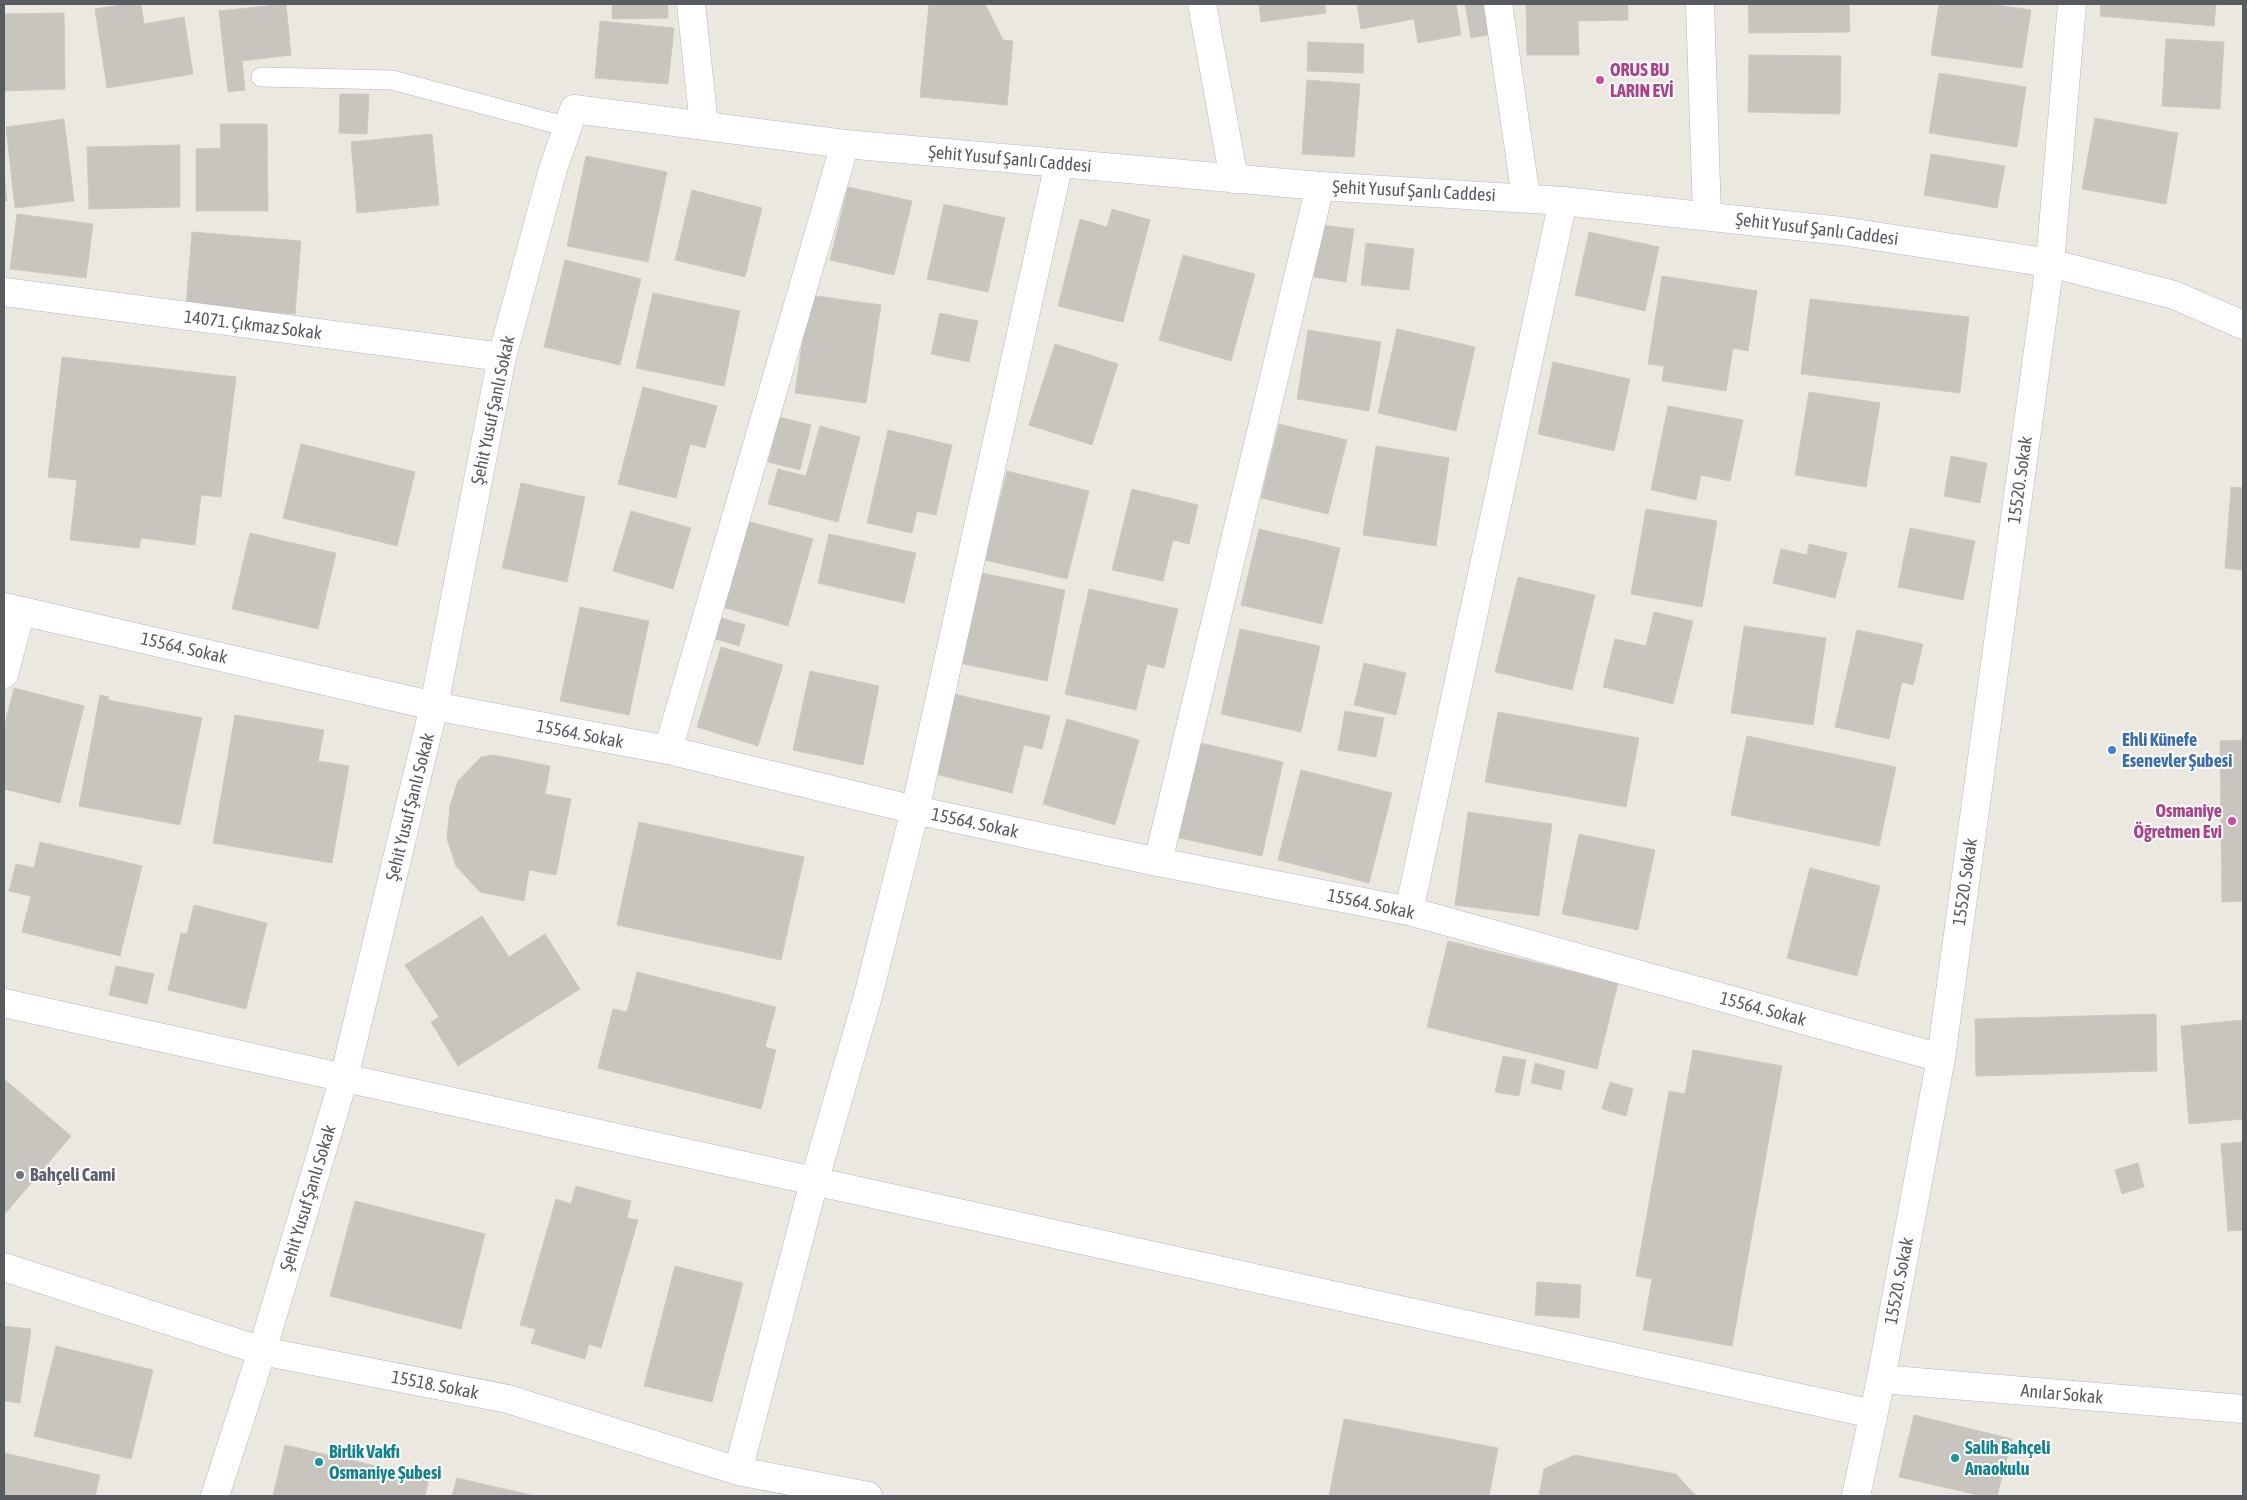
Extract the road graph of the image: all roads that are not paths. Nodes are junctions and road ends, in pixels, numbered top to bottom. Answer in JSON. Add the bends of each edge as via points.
{"nodes":[{"id":1,"x":691,"y":4,"type":"edge"},
{"id":2,"x":1202,"y":4,"type":"edge"},
{"id":3,"x":1498,"y":4,"type":"edge"},
{"id":4,"x":1700,"y":4,"type":"edge"},
{"id":5,"x":2072,"y":4,"type":"edge"},
{"id":6,"x":261,"y":78,"type":"dead end"},
{"id":7,"x":571,"y":118,"type":"junction"},
{"id":8,"x":704,"y":125,"type":"junction"},
{"id":9,"x":845,"y":144,"type":"junction"},
{"id":10,"x":1059,"y":163,"type":"junction"},
{"id":11,"x":1234,"y":179,"type":"junction"},
{"id":12,"x":1320,"y":186,"type":"junction"},
{"id":13,"x":1526,"y":198,"type":"junction"},
{"id":14,"x":1563,"y":201,"type":"junction"},
{"id":15,"x":1707,"y":215,"type":"junction"},
{"id":16,"x":2050,"y":263,"type":"junction"},
{"id":17,"x":4,"y":292,"type":"edge"},
{"id":18,"x":2243,"y":326,"type":"edge"},
{"id":19,"x":502,"y":357,"type":"junction"},
{"id":20,"x":12,"y":609,"type":"edge"},
{"id":21,"x":4,"y":674,"type":"edge"},
{"id":22,"x":434,"y":706,"type":"junction"},
{"id":23,"x":668,"y":750,"type":"junction"},
{"id":24,"x":915,"y":810,"type":"junction"},
{"id":25,"x":1158,"y":862,"type":"junction"},
{"id":26,"x":1409,"y":911,"type":"junction"},
{"id":27,"x":4,"y":1004,"type":"edge"},
{"id":28,"x":1941,"y":1058,"type":"junction"},
{"id":29,"x":344,"y":1078,"type":"junction"},
{"id":30,"x":814,"y":1182,"type":"junction"},
{"id":31,"x":4,"y":1267,"type":"edge"},
{"id":32,"x":262,"y":1350,"type":"junction"},
{"id":33,"x":1881,"y":1379,"type":"junction"},
{"id":34,"x":2243,"y":1409,"type":"edge"},
{"id":35,"x":1873,"y":1414,"type":"junction"},
{"id":36,"x":738,"y":1471,"type":"junction"},
{"id":37,"x":215,"y":1496,"type":"edge"},
{"id":38,"x":868,"y":1496,"type":"edge"},
{"id":39,"x":1856,"y":1496,"type":"edge"}],
"edges":[{"from":1,"to":8,"type":"street"},
{"from":2,"to":11,"type":"street"},
{"from":3,"to":13,"type":"street"},
{"from":4,"to":15,"type":"street"},
{"from":5,"to":16,"type":"street","name":"15520. Sokak"},
{"from":6,"to":7,"type":"lane","via":[[392,80]]},
{"from":7,"to":8,"type":"street","name":"Şehit Yusuf Şanlı Caddesi"},
{"from":7,"to":19,"type":"street","name":"Şehit Yusuf Şanlı Sokak"},
{"from":8,"to":9,"type":"street","name":"Şehit Yusuf Şanlı Caddesi"},
{"from":9,"to":10,"type":"street","name":"Şehit Yusuf Şanlı Caddesi"},
{"from":9,"to":23,"type":"street"},
{"from":10,"to":11,"type":"street","name":"Şehit Yusuf Şanlı Caddesi"},
{"from":10,"to":24,"type":"street"},
{"from":11,"to":12,"type":"street","name":"Şehit Yusuf Şanlı Caddesi"},
{"from":12,"to":13,"type":"street","name":"Şehit Yusuf Şanlı Caddesi"},
{"from":12,"to":25,"type":"street"},
{"from":13,"to":14,"type":"street","name":"Şehit Yusuf Şanlı Caddesi"},
{"from":14,"to":15,"type":"street","name":"Şehit Yusuf Şanlı Caddesi"},
{"from":14,"to":26,"type":"street"},
{"from":15,"to":16,"type":"street","name":"Şehit Yusuf Şanlı Caddesi","via":[[1842,231]]},
{"from":16,"to":18,"type":"street","name":"Şehit Yusuf Şanlı Caddesi","via":[[2174,295]]},
{"from":16,"to":28,"type":"street","name":"15520. Sokak"},
{"from":17,"to":19,"type":"street","name":"14071. Çıkmaz Sokak"},
{"from":19,"to":22,"type":"street","name":"Şehit Yusuf Şanlı Sokak"},
{"from":20,"to":21,"type":"street"},
{"from":20,"to":22,"type":"street","name":"15564. Sokak"},
{"from":22,"to":23,"type":"street","name":"15564. Sokak"},
{"from":22,"to":29,"type":"street","name":"Şehit Yusuf Şanlı Sokak"},
{"from":23,"to":24,"type":"street","name":"15564. Sokak"},
{"from":24,"to":25,"type":"street","name":"15564. Sokak"},
{"from":24,"to":30,"type":"street","via":[[868,996]]},
{"from":25,"to":26,"type":"street","name":"15564. Sokak"},
{"from":26,"to":28,"type":"street","name":"15564. Sokak"},
{"from":27,"to":29,"type":"street"},
{"from":28,"to":33,"type":"street","name":"15520. Sokak"},
{"from":29,"to":30,"type":"street"},
{"from":29,"to":32,"type":"street","name":"Şehit Yusuf Şanlı Sokak"},
{"from":30,"to":35,"type":"street"},
{"from":30,"to":36,"type":"street"},
{"from":31,"to":32,"type":"street","name":"15518. Sokak"},
{"from":32,"to":36,"type":"street","name":"15518. Sokak","via":[[508,1399]]},
{"from":32,"to":37,"type":"street","name":"Şehit Yusuf Şanlı Sokak"},
{"from":33,"to":34,"type":"street","name":"Anılar Sokak"},
{"from":33,"to":35,"type":"street","name":"15520. Sokak"},
{"from":35,"to":39,"type":"street","name":"15520. Sokak"},
{"from":36,"to":38,"type":"street","name":"15518. Sokak"}]}
